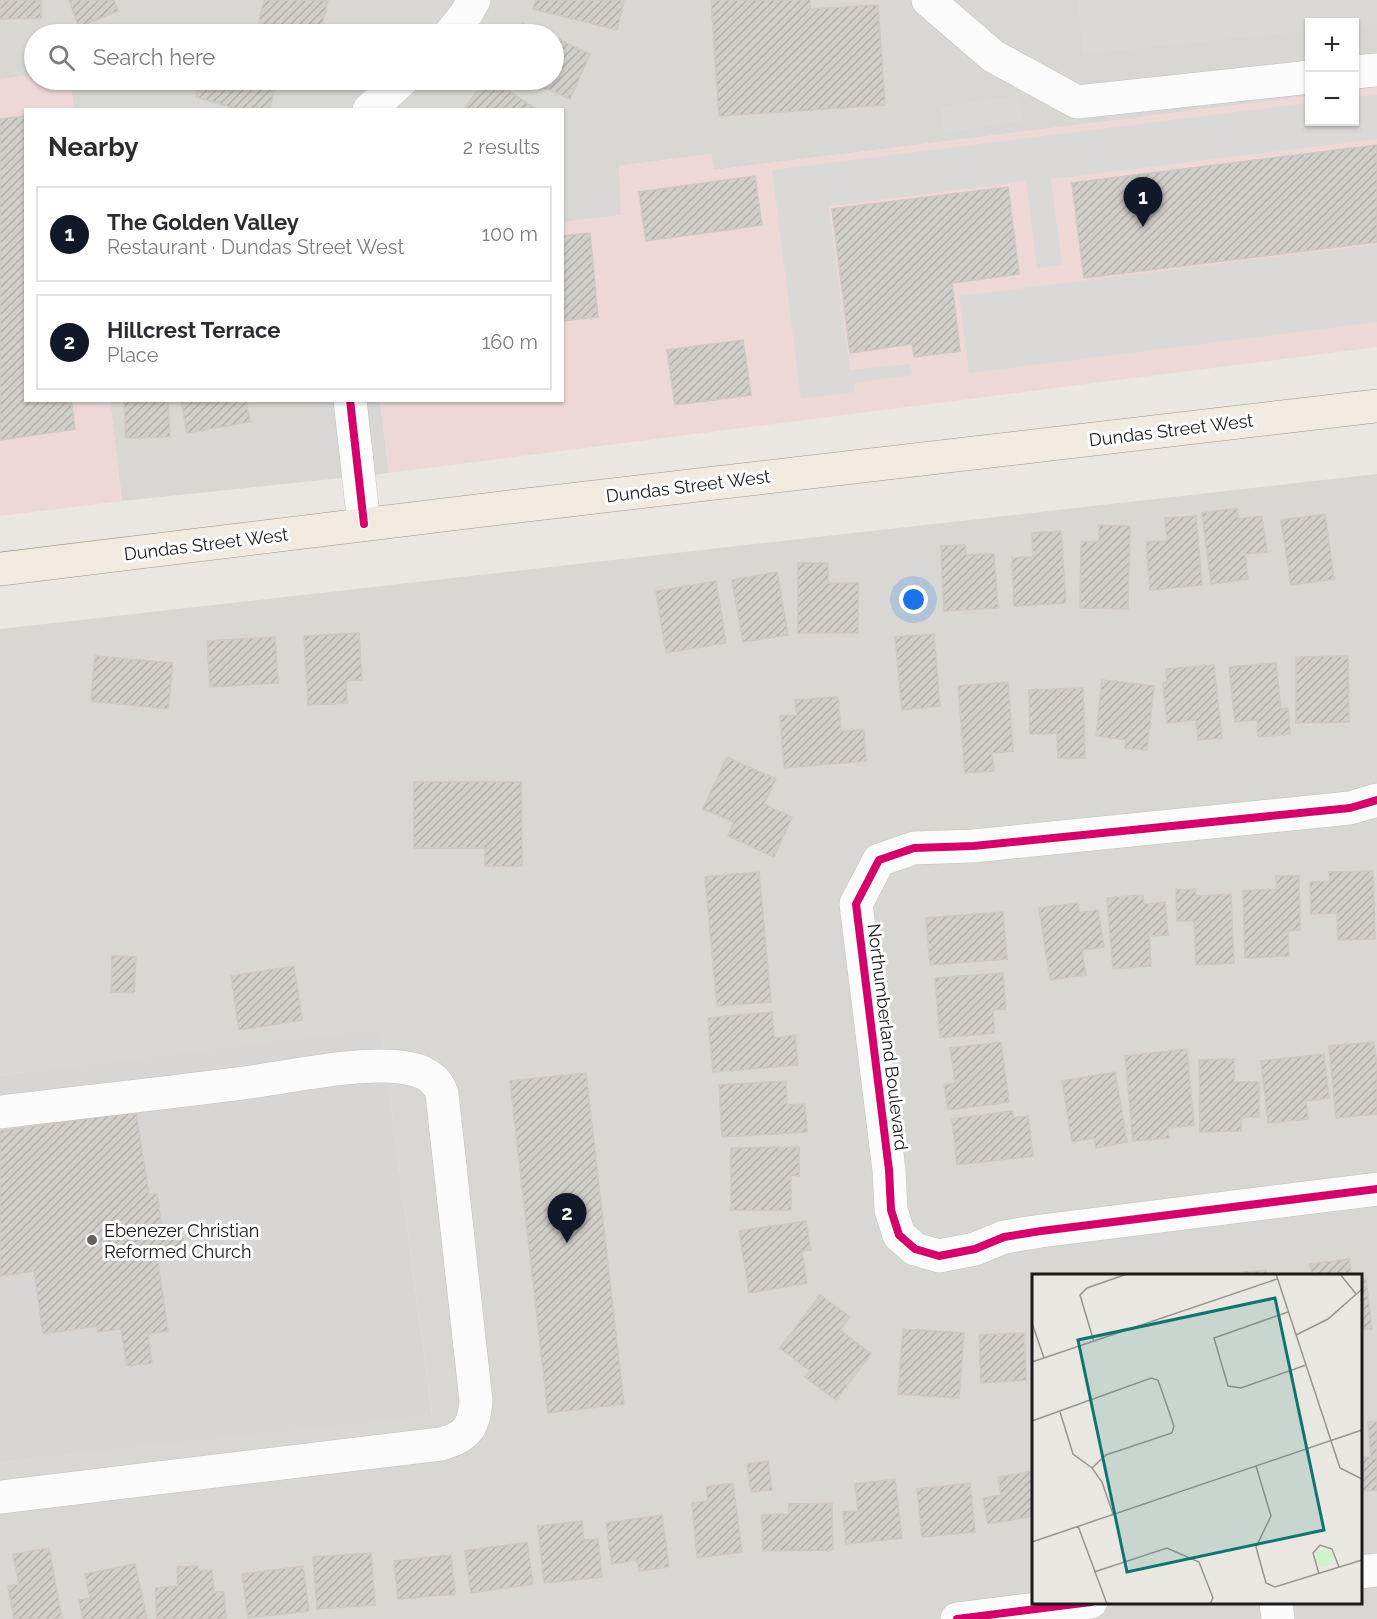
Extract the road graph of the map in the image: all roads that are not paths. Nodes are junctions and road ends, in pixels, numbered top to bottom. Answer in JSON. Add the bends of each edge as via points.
{"nodes":[{"id":1,"x":474,"y":0,"type":"edge"},
{"id":2,"x":928,"y":0,"type":"edge"},
{"id":3,"x":458,"y":24,"type":"edge"},
{"id":4,"x":1377,"y":70,"type":"edge"},
{"id":5,"x":1359,"y":72,"type":"edge"},
{"id":6,"x":1305,"y":78,"type":"edge"},
{"id":7,"x":391,"y":90,"type":"edge"},
{"id":8,"x":371,"y":108,"type":"edge"},
{"id":9,"x":350,"y":402,"type":"edge"},
{"id":10,"x":1377,"y":406,"type":"edge"},
{"id":11,"x":364,"y":524,"type":"junction"},
{"id":12,"x":0,"y":569,"type":"edge"},
{"id":13,"x":1377,"y":800,"type":"edge"},
{"id":14,"x":0,"y":1112,"type":"edge"},
{"id":15,"x":1377,"y":1189,"type":"edge"},
{"id":16,"x":0,"y":1497,"type":"edge"},
{"id":17,"x":1377,"y":1570,"type":"edge"},
{"id":18,"x":1362,"y":1572,"type":"edge"},
{"id":19,"x":1075,"y":1604,"type":"edge"},
{"id":20,"x":1276,"y":1604,"type":"edge"},
{"id":21,"x":957,"y":1619,"type":"edge"},
{"id":22,"x":1278,"y":1619,"type":"edge"}],
"edges":[{"from":1,"to":3,"type":"street"},
{"from":2,"to":6,"type":"street","via":[[993,56],[1077,102]]},
{"from":4,"to":5,"type":"street"},
{"from":7,"to":8,"type":"street"},
{"from":9,"to":11,"type":"street"},
{"from":10,"to":11,"type":"main road","name":"Dundas Street West"},
{"from":11,"to":12,"type":"main road","name":"Dundas Street West"},
{"from":13,"to":15,"type":"street","name":"Northumberland Boulevard","via":[[1350,808],[973,846],[914,848],[879,860],[856,904],[891,1210],[898,1235],[915,1249],[939,1256],[1041,1231]]},
{"from":14,"to":16,"type":"street","via":[[357,1067],[400,1067],[425,1072],[439,1084],[442,1094],[477,1401],[468,1430],[462,1437],[441,1444]]},
{"from":17,"to":18,"type":"street"},
{"from":19,"to":21,"type":"street"},
{"from":20,"to":22,"type":"street"}]}
